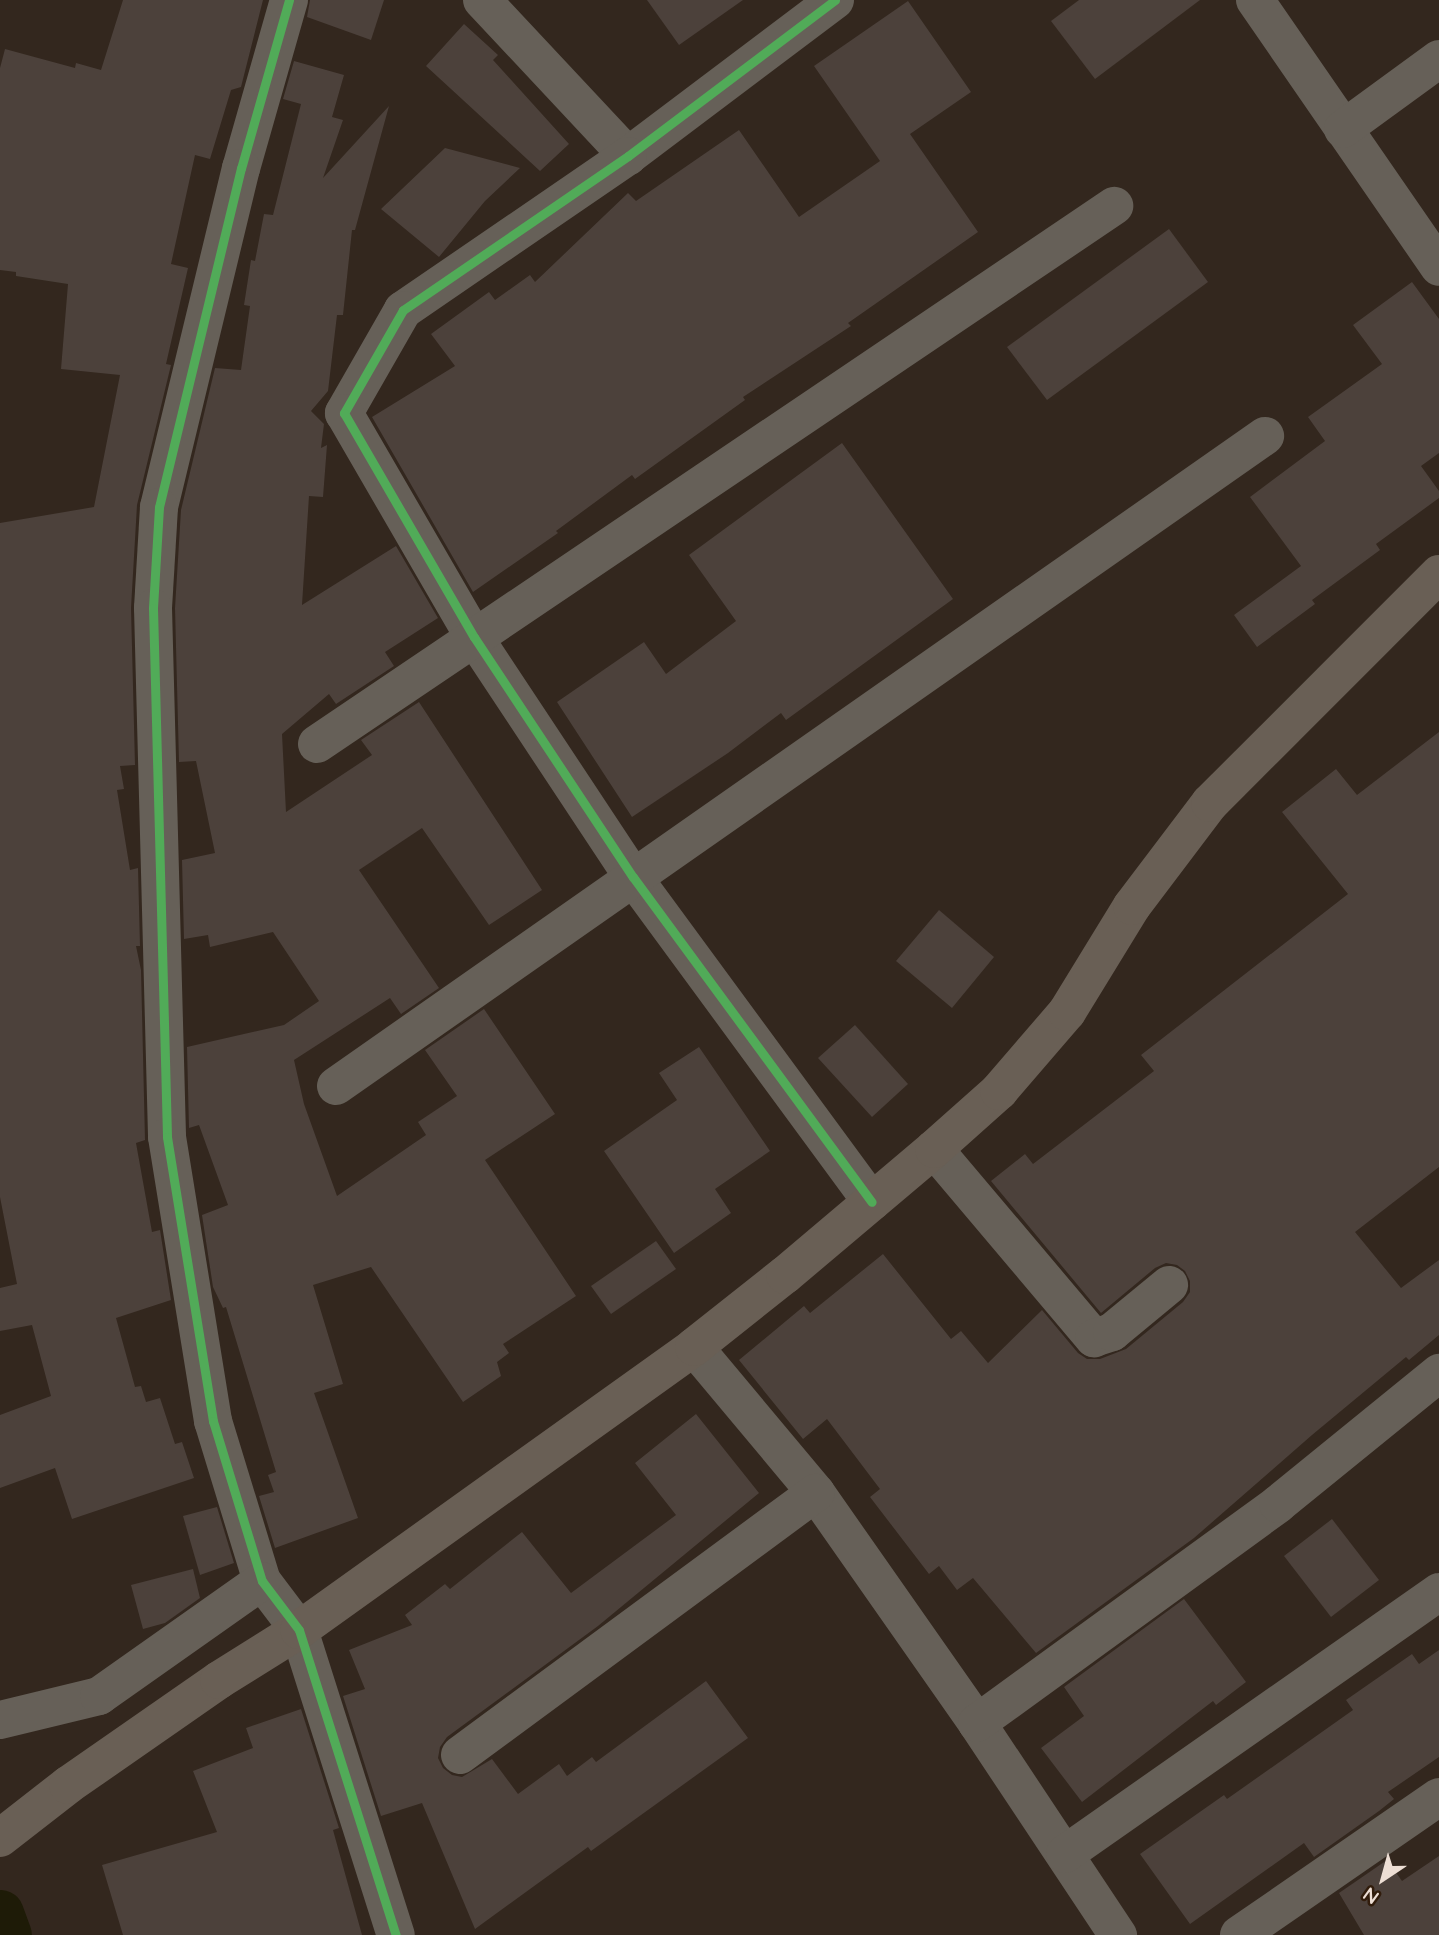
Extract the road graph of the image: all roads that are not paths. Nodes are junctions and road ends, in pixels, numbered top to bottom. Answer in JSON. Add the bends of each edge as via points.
{"nodes":[{"id":1,"x":289,"y":0,"type":"edge"},
{"id":2,"x":482,"y":0,"type":"edge"},
{"id":3,"x":835,"y":0,"type":"edge"},
{"id":4,"x":1255,"y":0,"type":"edge"},
{"id":5,"x":1439,"y":59,"type":"edge"},
{"id":6,"x":1343,"y":129,"type":"junction"},
{"id":7,"x":628,"y":156,"type":"junction"},
{"id":8,"x":1114,"y":206,"type":"dead end"},
{"id":9,"x":1439,"y":267,"type":"edge"},
{"id":10,"x":1265,"y":436,"type":"dead end"},
{"id":11,"x":1439,"y":574,"type":"edge"},
{"id":12,"x":474,"y":637,"type":"junction"},
{"id":13,"x":317,"y":744,"type":"dead end"},
{"id":14,"x":633,"y":877,"type":"junction"},
{"id":15,"x":336,"y":1086,"type":"dead end"},
{"id":16,"x":934,"y":1149,"type":"junction"},
{"id":17,"x":872,"y":1202,"type":"junction"},
{"id":18,"x":1170,"y":1285,"type":"dead end"},
{"id":19,"x":694,"y":1347,"type":"junction"},
{"id":20,"x":1439,"y":1373,"type":"edge"},
{"id":21,"x":816,"y":1493,"type":"junction"},
{"id":22,"x":262,"y":1581,"type":"junction"},
{"id":23,"x":1439,"y":1592,"type":"edge"},
{"id":24,"x":299,"y":1630,"type":"junction"},
{"id":25,"x":0,"y":1720,"type":"edge"},
{"id":26,"x":977,"y":1723,"type":"junction"},
{"id":27,"x":460,"y":1755,"type":"dead end"},
{"id":28,"x":1439,"y":1797,"type":"edge"},
{"id":29,"x":0,"y":1838,"type":"edge"},
{"id":30,"x":1065,"y":1854,"type":"junction"},
{"id":31,"x":396,"y":1935,"type":"edge"},
{"id":32,"x":1118,"y":1935,"type":"edge"},
{"id":33,"x":1239,"y":1935,"type":"edge"}],
"edges":[{"from":1,"to":22,"type":"street","via":[[241,168],[159,507],[153,608],[167,1136],[213,1421]]},
{"from":2,"to":7,"type":"street"},
{"from":3,"to":7,"type":"street"},
{"from":4,"to":6,"type":"street"},
{"from":5,"to":6,"type":"street"},
{"from":6,"to":9,"type":"street"},
{"from":7,"to":12,"type":"street","via":[[403,310],[344,413]]},
{"from":8,"to":12,"type":"street"},
{"from":10,"to":14,"type":"street"},
{"from":11,"to":16,"type":"main road","via":[[1210,803],[1132,906],[1067,1012],[999,1091]]},
{"from":12,"to":13,"type":"street"},
{"from":12,"to":14,"type":"street"},
{"from":14,"to":15,"type":"street"},
{"from":14,"to":17,"type":"street"},
{"from":16,"to":17,"type":"main road"},
{"from":16,"to":18,"type":"street","via":[[1094,1338],[1112,1332]]},
{"from":17,"to":19,"type":"main road"},
{"from":19,"to":21,"type":"street"},
{"from":19,"to":24,"type":"main road"},
{"from":20,"to":26,"type":"street","via":[[1278,1504]]},
{"from":21,"to":26,"type":"street"},
{"from":21,"to":27,"type":"street"},
{"from":22,"to":24,"type":"street"},
{"from":22,"to":25,"type":"street","via":[[99,1696]]},
{"from":23,"to":30,"type":"street"},
{"from":24,"to":29,"type":"main road","via":[[68,1785]]},
{"from":24,"to":31,"type":"street"},
{"from":26,"to":30,"type":"street"},
{"from":28,"to":33,"type":"street"},
{"from":30,"to":32,"type":"street"}]}
